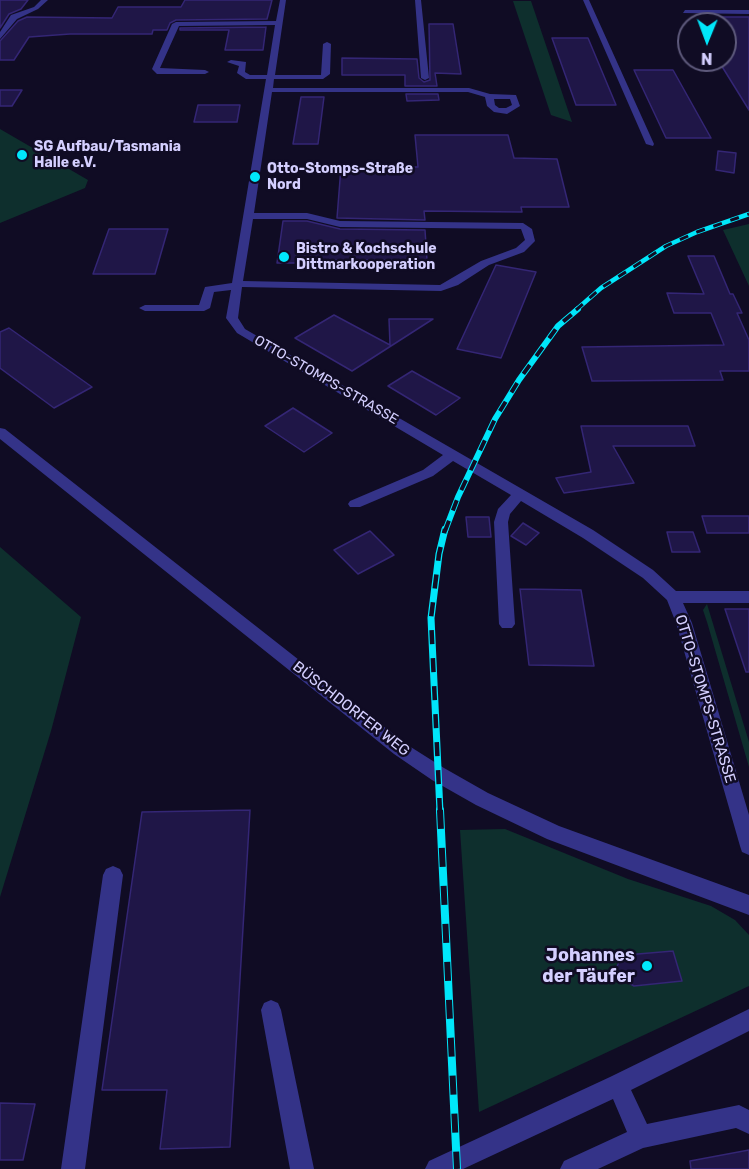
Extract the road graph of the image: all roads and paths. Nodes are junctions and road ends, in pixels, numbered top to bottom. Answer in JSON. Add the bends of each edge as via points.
{"nodes":[{"id":1,"x":45,"y":0,"type":"edge"},
{"id":2,"x":283,"y":0,"type":"edge"},
{"id":3,"x":418,"y":0,"type":"edge"},
{"id":4,"x":586,"y":0,"type":"edge"},
{"id":5,"x":279,"y":23,"type":"junction"},
{"id":6,"x":0,"y":37,"type":"edge"},
{"id":7,"x":327,"y":44,"type":"dead end"},
{"id":8,"x":231,"y":62,"type":"dead end"},
{"id":9,"x":205,"y":72,"type":"dead end"},
{"id":10,"x":270,"y":78,"type":"junction"},
{"id":11,"x":425,"y":78,"type":"dead end"},
{"id":12,"x":268,"y":90,"type":"junction"},
{"id":13,"x":489,"y":96,"type":"dead end"},
{"id":14,"x":650,"y":144,"type":"dead end"},
{"id":15,"x":248,"y":216,"type":"junction"},
{"id":16,"x":238,"y":285,"type":"junction"},
{"id":17,"x":145,"y":308,"type":"dead end"},
{"id":18,"x":0,"y":432,"type":"edge"},
{"id":19,"x":453,"y":454,"type":"junction"},
{"id":20,"x":520,"y":494,"type":"junction"},
{"id":21,"x":355,"y":504,"type":"dead end"},
{"id":22,"x":673,"y":597,"type":"junction"},
{"id":23,"x":749,"y":597,"type":"edge"},
{"id":24,"x":507,"y":624,"type":"dead end"},
{"id":25,"x":749,"y":846,"type":"edge"},
{"id":26,"x":113,"y":875,"type":"dead end"},
{"id":27,"x":749,"y":905,"type":"edge"},
{"id":28,"x":271,"y":1011,"type":"dead end"},
{"id":29,"x":749,"y":1020,"type":"edge"},
{"id":30,"x":618,"y":1085,"type":"junction"},
{"id":31,"x":749,"y":1123,"type":"edge"},
{"id":32,"x":640,"y":1137,"type":"junction"},
{"id":33,"x":73,"y":1169,"type":"edge"},
{"id":34,"x":302,"y":1169,"type":"edge"},
{"id":35,"x":437,"y":1169,"type":"edge"},
{"id":36,"x":572,"y":1169,"type":"edge"}],
"edges":[{"from":1,"to":6,"type":"street","via":[[14,17]]},
{"from":2,"to":5,"type":"street","name":"OTTO-STOMPS-STRASSE"},
{"from":3,"to":11,"type":"street"},
{"from":4,"to":14,"type":"street"},
{"from":5,"to":9,"type":"street","via":[[176,24],[156,69]]},
{"from":5,"to":10,"type":"street","name":"OTTO-STOMPS-STRASSE"},
{"from":7,"to":10,"type":"street","via":[[323,77]]},
{"from":8,"to":10,"type":"street","via":[[243,63],[241,73],[245,77]]},
{"from":10,"to":12,"type":"street","name":"OTTO-STOMPS-STRASSE"},
{"from":12,"to":13,"type":"street","via":[[469,90]]},
{"from":12,"to":15,"type":"street","name":"OTTO-STOMPS-STRASSE"},
{"from":15,"to":16,"type":"street","name":"OTTO-STOMPS-STRASSE"},
{"from":15,"to":16,"type":"street","via":[[307,216],[340,224],[523,226],[530,241],[520,250],[485,263],[441,288]]},
{"from":16,"to":17,"type":"street","via":[[209,289],[204,308]]},
{"from":16,"to":19,"type":"street","name":"OTTO-STOMPS-STRASSE","via":[[232,318],[241,331]]},
{"from":18,"to":27,"type":"street","name":"BÜSCHDORFER WEG","via":[[400,749],[438,774],[555,833]]},
{"from":19,"to":20,"type":"street","name":"OTTO-STOMPS-STRASSE"},
{"from":19,"to":21,"type":"street","via":[[428,473]]},
{"from":20,"to":22,"type":"street","name":"OTTO-STOMPS-STRASSE","via":[[648,573]]},
{"from":20,"to":24,"type":"street","via":[[503,512],[501,522]]},
{"from":22,"to":23,"type":"street"},
{"from":22,"to":25,"type":"street","name":"OTTO-STOMPS-STRASSE"},
{"from":26,"to":33,"type":"street"},
{"from":28,"to":34,"type":"street"},
{"from":29,"to":30,"type":"street"},
{"from":30,"to":32,"type":"street"},
{"from":30,"to":35,"type":"street"},
{"from":31,"to":32,"type":"street","via":[[739,1116]]},
{"from":32,"to":36,"type":"street"}]}
